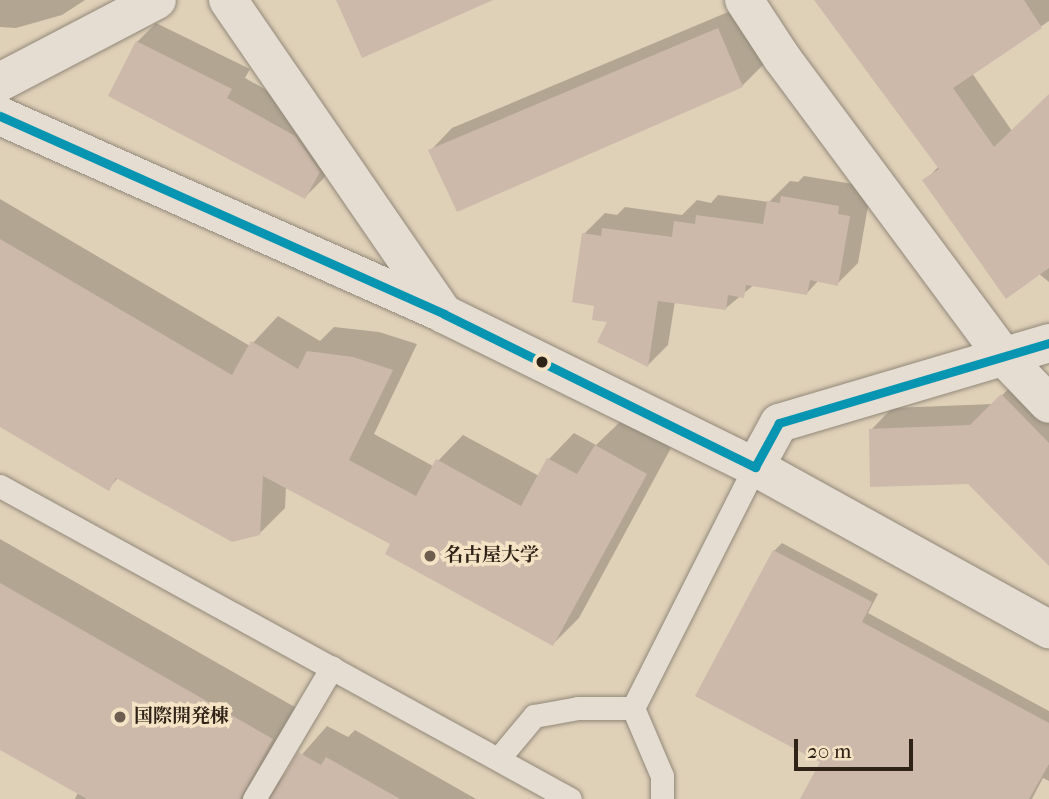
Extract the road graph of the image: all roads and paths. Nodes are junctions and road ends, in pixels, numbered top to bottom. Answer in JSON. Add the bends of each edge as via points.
{"nodes":[{"id":1,"x":157,"y":0,"type":"edge"},
{"id":2,"x":228,"y":0,"type":"edge"},
{"id":3,"x":744,"y":0,"type":"edge"},
{"id":4,"x":0,"y":82,"type":"edge"},
{"id":5,"x":0,"y":116,"type":"edge"},
{"id":6,"x":444,"y":314,"type":"junction"},
{"id":7,"x":1049,"y":343,"type":"edge"},
{"id":8,"x":1003,"y":356,"type":"junction"},
{"id":9,"x":1049,"y":404,"type":"edge"},
{"id":10,"x":755,"y":467,"type":"junction"},
{"id":11,"x":0,"y":486,"type":"edge"},
{"id":12,"x":1049,"y":629,"type":"edge"},
{"id":13,"x":332,"y":667,"type":"junction"},
{"id":14,"x":633,"y":708,"type":"junction"},
{"id":15,"x":499,"y":758,"type":"junction"},
{"id":16,"x":254,"y":799,"type":"edge"},
{"id":17,"x":570,"y":799,"type":"edge"},
{"id":18,"x":662,"y":799,"type":"edge"}],
"edges":[{"from":1,"to":4,"type":"street"},
{"from":2,"to":6,"type":"street"},
{"from":3,"to":8,"type":"street"},
{"from":5,"to":6,"type":"street"},
{"from":6,"to":10,"type":"street"},
{"from":7,"to":8,"type":"street"},
{"from":8,"to":9,"type":"street"},
{"from":8,"to":10,"type":"street","via":[[779,422]]},
{"from":10,"to":12,"type":"street"},
{"from":10,"to":14,"type":"lane"},
{"from":11,"to":13,"type":"lane"},
{"from":13,"to":15,"type":"lane"},
{"from":13,"to":16,"type":"lane"},
{"from":14,"to":15,"type":"lane","via":[[578,708],[534,716]]},
{"from":14,"to":18,"type":"lane","via":[[662,776]]},
{"from":15,"to":17,"type":"lane"}]}
